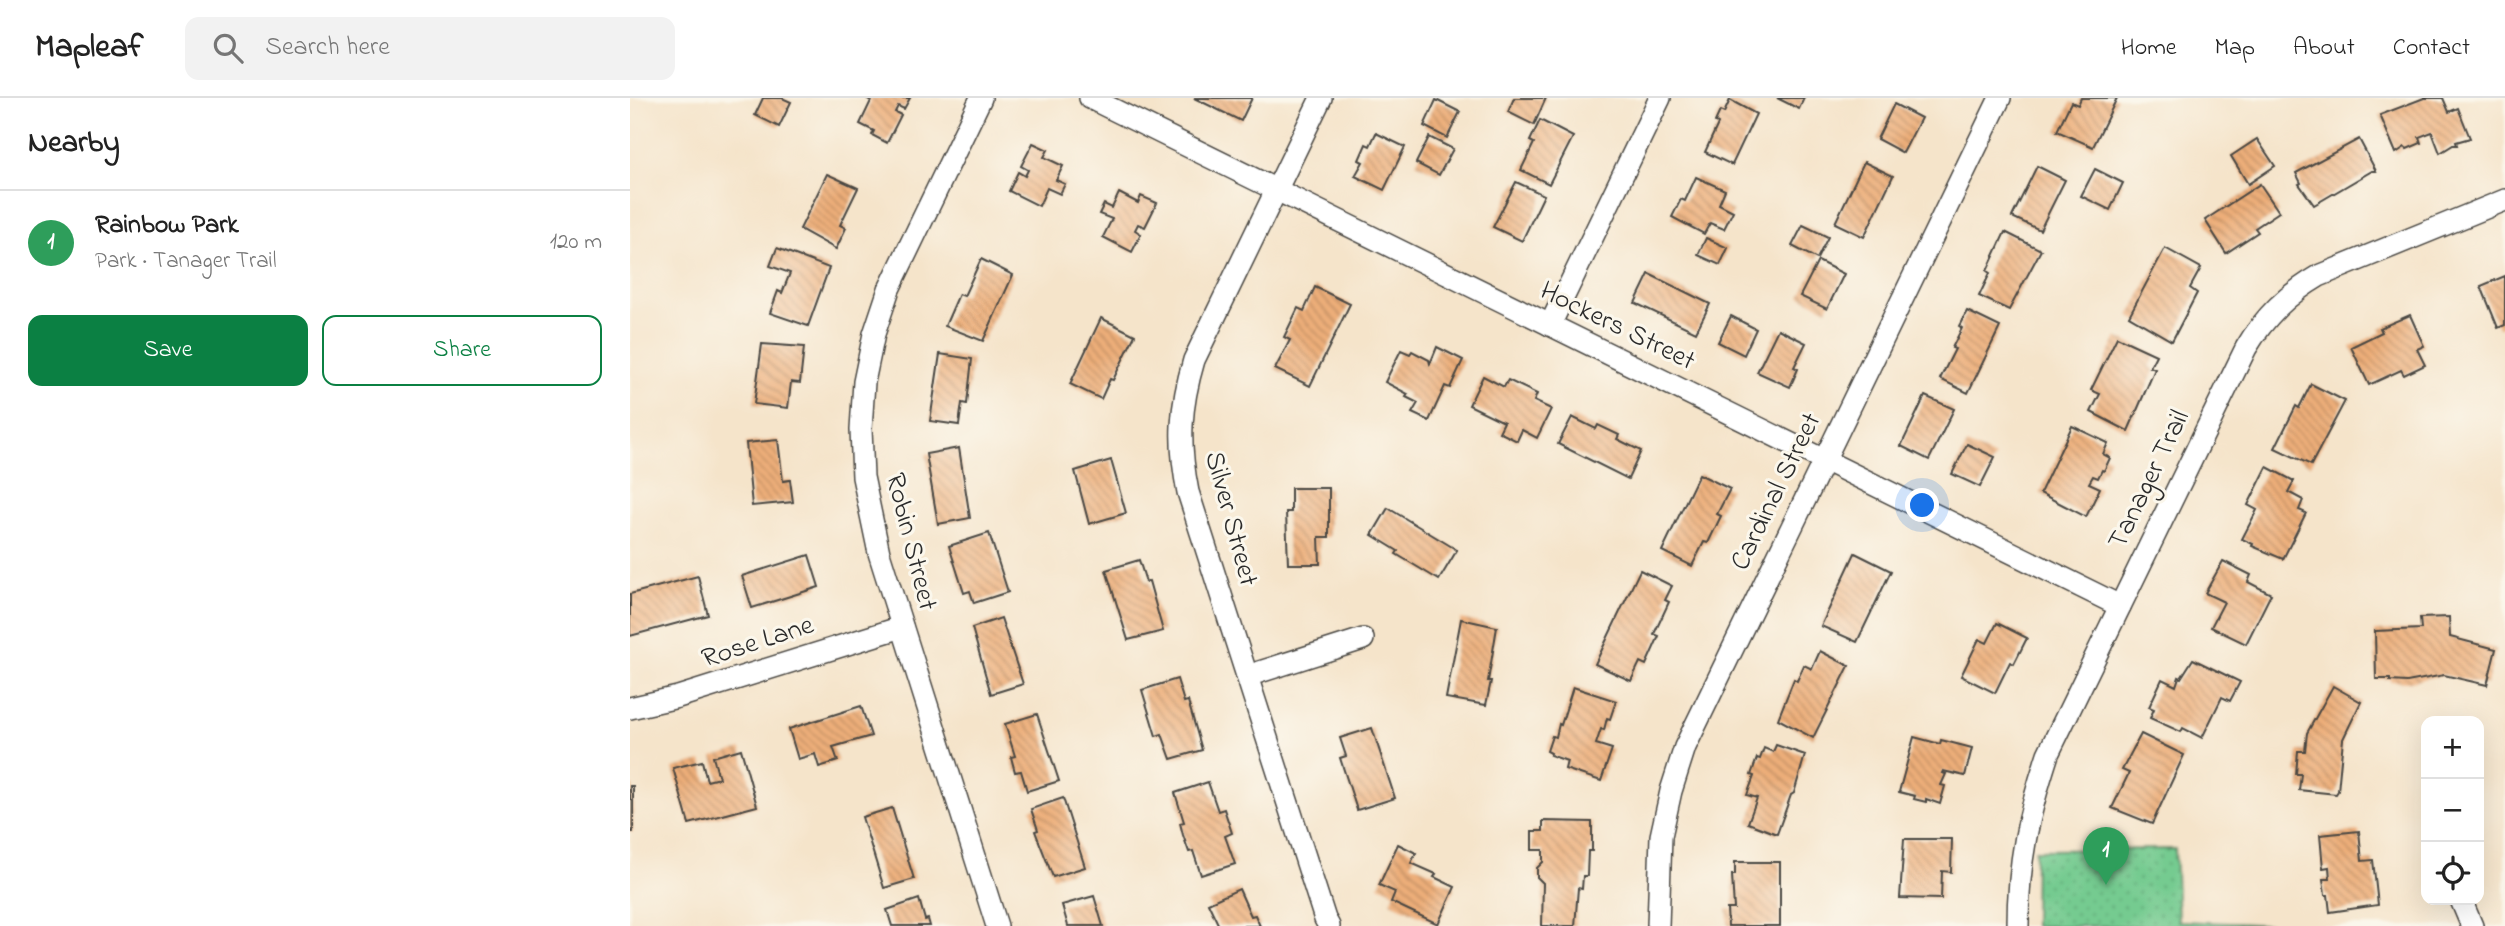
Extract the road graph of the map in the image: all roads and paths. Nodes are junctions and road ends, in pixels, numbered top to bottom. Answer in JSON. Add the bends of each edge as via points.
{"nodes":[{"id":1,"x":981,"y":98,"type":"edge"},
{"id":2,"x":1090,"y":98,"type":"edge"},
{"id":3,"x":1321,"y":98,"type":"edge"},
{"id":4,"x":1660,"y":98,"type":"edge"},
{"id":5,"x":2000,"y":98,"type":"edge"},
{"id":6,"x":1276,"y":190,"type":"junction"},
{"id":7,"x":2505,"y":200,"type":"edge"},
{"id":8,"x":1550,"y":325,"type":"junction"},
{"id":9,"x":1824,"y":460,"type":"junction"},
{"id":10,"x":2120,"y":606,"type":"junction"},
{"id":11,"x":902,"y":626,"type":"junction"},
{"id":12,"x":1363,"y":639,"type":"dead end"},
{"id":13,"x":1247,"y":676,"type":"junction"},
{"id":14,"x":630,"y":708,"type":"edge"},
{"id":15,"x":2463,"y":905,"type":"edge"},
{"id":16,"x":997,"y":926,"type":"edge"},
{"id":17,"x":1329,"y":926,"type":"edge"},
{"id":18,"x":1658,"y":926,"type":"edge"},
{"id":19,"x":2018,"y":926,"type":"edge"},
{"id":20,"x":2472,"y":926,"type":"edge"}],
"edges":[{"from":1,"to":11,"type":"street","name":"Robin Street","via":[[889,289],[864,382],[863,477],[871,524]]},
{"from":2,"to":6,"type":"street","name":"Hockers Street"},
{"from":3,"to":6,"type":"street","name":"Silver Street"},
{"from":4,"to":8,"type":"street"},
{"from":5,"to":9,"type":"street","name":"Cardinal Street"},
{"from":6,"to":8,"type":"street","name":"Hockers Street"},
{"from":6,"to":13,"type":"street","name":"Silver Street","via":[[1194,360],[1181,422],[1188,492]]},
{"from":7,"to":10,"type":"street","name":"Tanager Trail","via":[[2319,276],[2275,308],[2246,348]]},
{"from":8,"to":9,"type":"street","name":"Hockers Street"},
{"from":9,"to":10,"type":"street","name":"Hockers Street"},
{"from":9,"to":18,"type":"street","name":"Cardinal Street","via":[[1685,747],[1661,836]]},
{"from":10,"to":19,"type":"street","name":"Tanager Trail","via":[[2048,754],[2031,804],[2022,850]]},
{"from":11,"to":14,"type":"street","name":"Rose Lane"},
{"from":11,"to":16,"type":"street","name":"Robin Street"},
{"from":12,"to":13,"type":"street"},
{"from":13,"to":17,"type":"street","name":"Silver Street"},
{"from":15,"to":20,"type":"street"}]}
